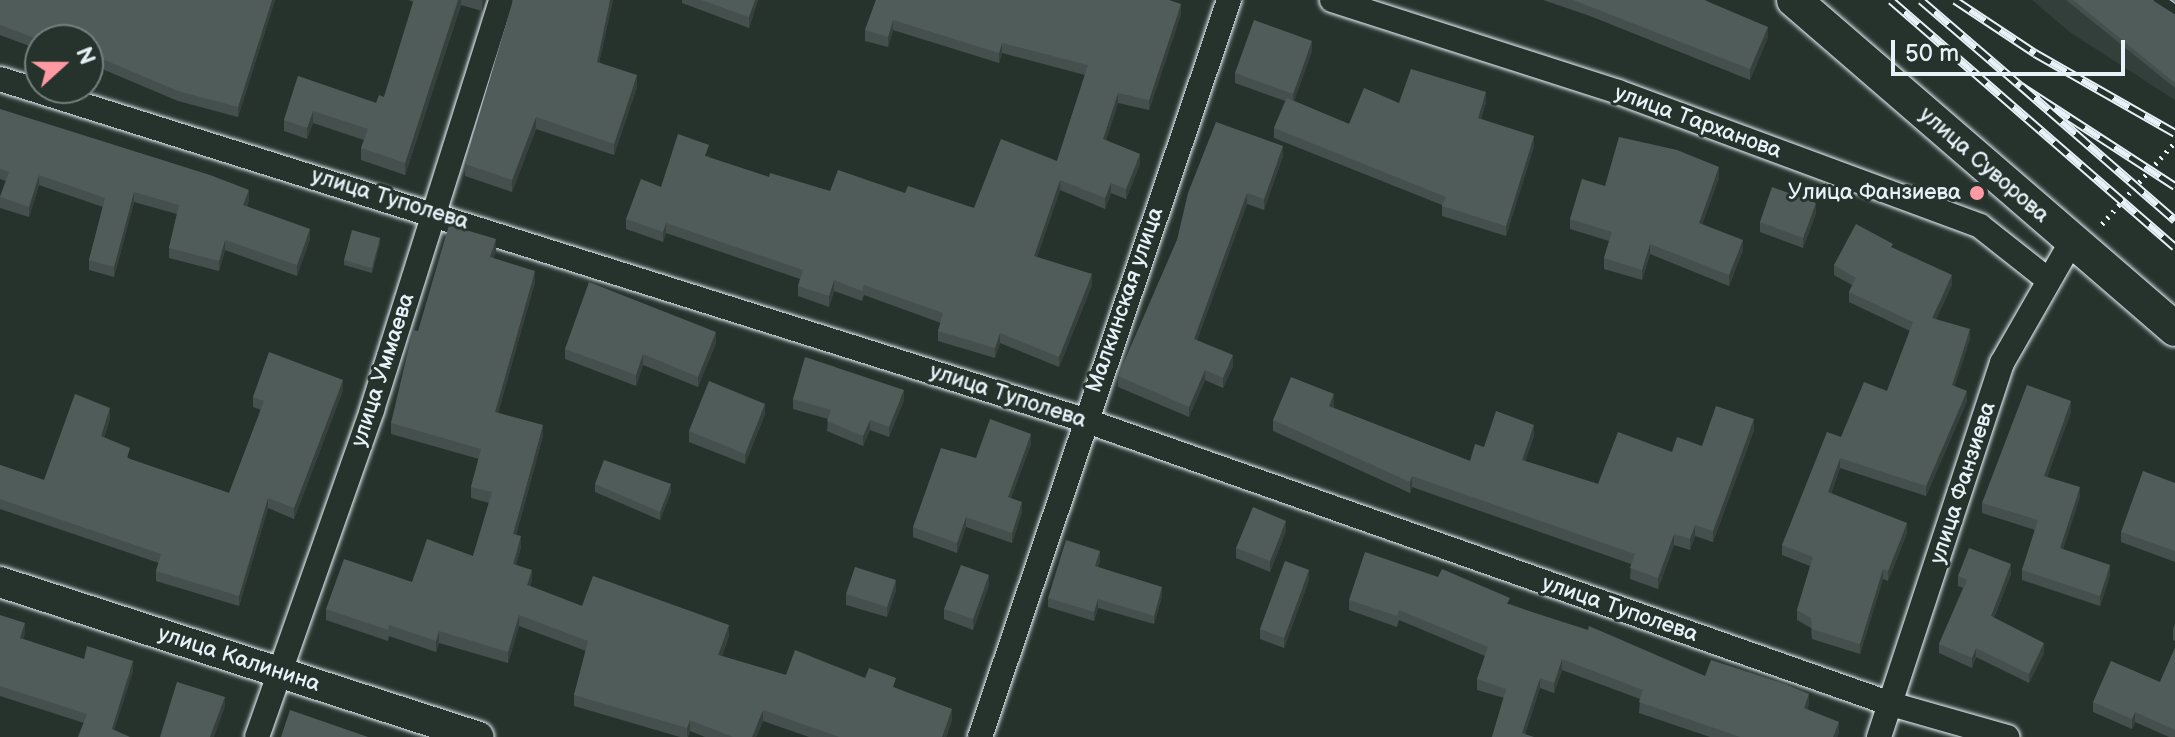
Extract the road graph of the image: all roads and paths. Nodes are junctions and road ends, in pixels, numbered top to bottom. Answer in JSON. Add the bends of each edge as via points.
{"nodes":[{"id":1,"x":501,"y":0,"type":"edge"},
{"id":2,"x":1229,"y":0,"type":"edge"},
{"id":3,"x":1332,"y":0,"type":"edge"},
{"id":4,"x":1794,"y":0,"type":"edge"},
{"id":5,"x":2159,"y":0,"type":"edge"},
{"id":6,"x":2175,"y":11,"type":"edge"},
{"id":7,"x":0,"y":79,"type":"edge"},
{"id":8,"x":2175,"y":142,"type":"edge"},
{"id":9,"x":432,"y":212,"type":"junction"},
{"id":10,"x":2087,"y":233,"type":"junction"},
{"id":11,"x":2047,"y":279,"type":"junction"},
{"id":12,"x":2175,"y":329,"type":"edge"},
{"id":13,"x":1084,"y":420,"type":"junction"},
{"id":14,"x":0,"y":582,"type":"edge"},
{"id":15,"x":277,"y":671,"type":"junction"},
{"id":16,"x":1891,"y":704,"type":"junction"},
{"id":17,"x":257,"y":737,"type":"edge"},
{"id":18,"x":479,"y":737,"type":"edge"},
{"id":19,"x":980,"y":737,"type":"edge"},
{"id":20,"x":1879,"y":737,"type":"edge"},
{"id":21,"x":2007,"y":737,"type":"edge"}],
"edges":[{"from":1,"to":9,"type":"street","name":"улица Уммаева"},
{"from":2,"to":13,"type":"street","name":"Малкинская улица"},
{"from":3,"to":11,"type":"street","name":"улица Тарханова","via":[[1618,92],[1980,226]]},
{"from":4,"to":10,"type":"main road","name":"улица Суворова"},
{"from":5,"to":6,"type":"lane"},
{"from":7,"to":9,"type":"street","name":"улица Туполева"},
{"from":8,"to":10,"type":"path"},
{"from":9,"to":13,"type":"street","name":"улица Туполева"},
{"from":9,"to":15,"type":"street","name":"улица Уммаева","via":[[372,410]]},
{"from":10,"to":11,"type":"street","name":"улица Фанзиева"},
{"from":10,"to":12,"type":"main road","name":"улица Суворова"},
{"from":11,"to":16,"type":"street","name":"улица Фанзиева","via":[[2002,363]]},
{"from":13,"to":16,"type":"street","name":"улица Туполева"},
{"from":13,"to":19,"type":"street","name":"Малкинская улица"},
{"from":14,"to":15,"type":"street","name":"улица Калинина"},
{"from":15,"to":17,"type":"street","name":"улица Уммаева"},
{"from":15,"to":18,"type":"street","name":"улица Калинина"},
{"from":16,"to":20,"type":"street","name":"улица Фанзиева"},
{"from":16,"to":21,"type":"street","name":"улица Туполева"}]}
